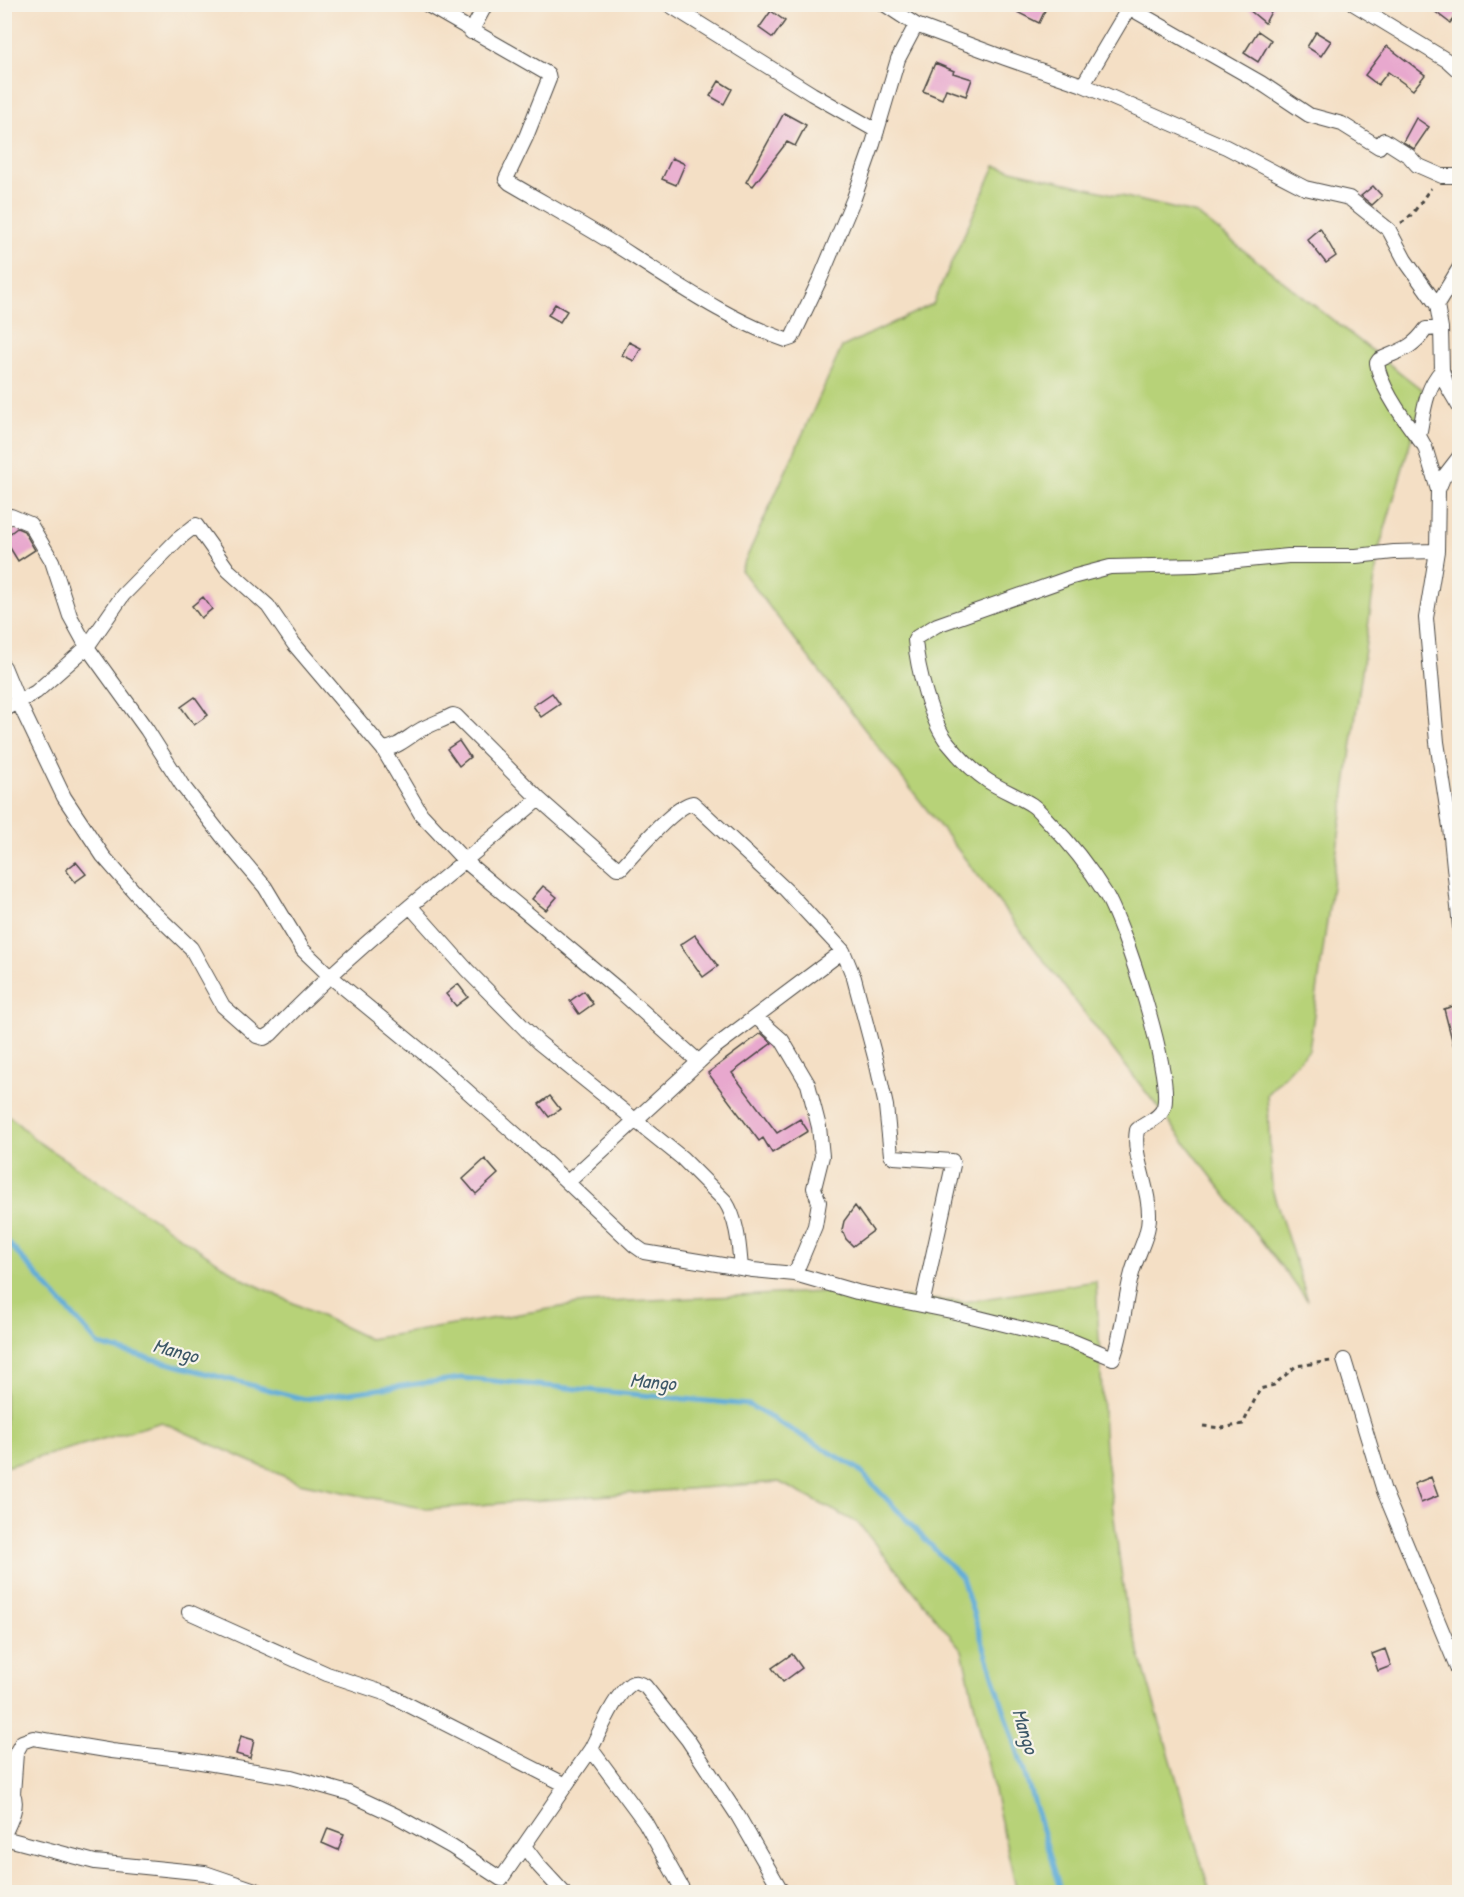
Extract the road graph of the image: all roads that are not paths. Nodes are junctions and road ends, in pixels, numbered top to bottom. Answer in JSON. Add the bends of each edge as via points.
{"nodes":[{"id":1,"x":426,"y":4,"type":"edge"},
{"id":2,"x":486,"y":4,"type":"edge"},
{"id":3,"x":668,"y":4,"type":"edge"},
{"id":4,"x":884,"y":4,"type":"edge"},
{"id":5,"x":1354,"y":4,"type":"edge"},
{"id":6,"x":1128,"y":6,"type":"edge"},
{"id":7,"x":916,"y":25,"type":"junction"},
{"id":8,"x":471,"y":32,"type":"junction"},
{"id":9,"x":1454,"y":63,"type":"edge"},
{"id":10,"x":1460,"y":72,"type":"edge"},
{"id":11,"x":1083,"y":85,"type":"junction"},
{"id":12,"x":877,"y":131,"type":"junction"},
{"id":13,"x":1460,"y":176,"type":"edge"},
{"id":14,"x":1460,"y":267,"type":"edge"},
{"id":15,"x":1437,"y":305,"type":"junction"},
{"id":16,"x":1441,"y":328,"type":"junction"},
{"id":17,"x":1442,"y":370,"type":"junction"},
{"id":18,"x":1460,"y":408,"type":"edge"},
{"id":19,"x":1425,"y":447,"type":"junction"},
{"id":20,"x":1460,"y":456,"type":"edge"},
{"id":21,"x":1438,"y":490,"type":"junction"},
{"id":22,"x":4,"y":520,"type":"edge"},
{"id":23,"x":1437,"y":551,"type":"junction"},
{"id":24,"x":87,"y":647,"type":"junction"},
{"id":25,"x":4,"y":667,"type":"edge"},
{"id":26,"x":18,"y":701,"type":"junction"},
{"id":27,"x":4,"y":710,"type":"edge"},
{"id":28,"x":384,"y":749,"type":"junction"},
{"id":29,"x":539,"y":799,"type":"junction"},
{"id":30,"x":465,"y":861,"type":"junction"},
{"id":31,"x":410,"y":906,"type":"junction"},
{"id":32,"x":1460,"y":927,"type":"edge"},
{"id":33,"x":843,"y":951,"type":"junction"},
{"id":34,"x":330,"y":976,"type":"junction"},
{"id":35,"x":756,"y":1017,"type":"junction"},
{"id":36,"x":699,"y":1062,"type":"junction"},
{"id":37,"x":636,"y":1121,"type":"junction"},
{"id":38,"x":568,"y":1182,"type":"junction"},
{"id":39,"x":741,"y":1268,"type":"junction"},
{"id":40,"x":795,"y":1275,"type":"junction"},
{"id":41,"x":922,"y":1305,"type":"junction"},
{"id":42,"x":1344,"y":1359,"type":"road end"},
{"id":43,"x":189,"y":1612,"type":"dead end"},
{"id":44,"x":1460,"y":1674,"type":"edge"},
{"id":45,"x":591,"y":1749,"type":"junction"},
{"id":46,"x":566,"y":1785,"type":"junction"},
{"id":47,"x":9,"y":1792,"type":"edge"},
{"id":48,"x":4,"y":1836,"type":"edge"},
{"id":49,"x":524,"y":1846,"type":"junction"},
{"id":50,"x":261,"y":1893,"type":"edge"},
{"id":51,"x":563,"y":1893,"type":"edge"},
{"id":52,"x":684,"y":1893,"type":"edge"},
{"id":53,"x":782,"y":1893,"type":"edge"}],
"edges":[{"from":1,"to":8,"type":"street"},
{"from":2,"to":8,"type":"street"},
{"from":3,"to":12,"type":"street"},
{"from":4,"to":7,"type":"street"},
{"from":5,"to":9,"type":"street"},
{"from":6,"to":11,"type":"street"},
{"from":6,"to":13,"type":"street","via":[[1309,115],[1341,124],[1378,147],[1384,140],[1417,165],[1442,176]]},
{"from":7,"to":11,"type":"street"},
{"from":7,"to":12,"type":"street","via":[[898,59]]},
{"from":8,"to":12,"type":"street","via":[[548,74],[506,180],[695,295],[786,340],[792,338],[821,277]]},
{"from":9,"to":10,"type":"street"},
{"from":11,"to":15,"type":"street","via":[[1226,147],[1305,188],[1349,198],[1389,230]]},
{"from":14,"to":15,"type":"street"},
{"from":15,"to":16,"type":"street"},
{"from":16,"to":17,"type":"street"},
{"from":16,"to":19,"type":"street","via":[[1426,329],[1413,345],[1377,363],[1404,420]]},
{"from":17,"to":18,"type":"street"},
{"from":17,"to":19,"type":"street","via":[[1429,389],[1421,419],[1419,436]]},
{"from":19,"to":21,"type":"street"},
{"from":20,"to":21,"type":"street"},
{"from":21,"to":23,"type":"street"},
{"from":22,"to":24,"type":"street","via":[[10,516],[30,524],[51,561],[70,616]]},
{"from":23,"to":32,"type":"street","via":[[1426,618]]},
{"from":23,"to":41,"type":"street","via":[[1110,567],[937,625],[917,637],[923,684],[946,741],[971,768],[1032,806],[1053,826],[1106,894],[1146,1003],[1165,1095],[1160,1115],[1137,1130],[1136,1147],[1149,1216],[1113,1358],[1072,1341]]},
{"from":24,"to":26,"type":"street","via":[[36,692]]},
{"from":24,"to":28,"type":"street","via":[[123,596],[196,525],[228,570],[268,606],[294,644]]},
{"from":24,"to":34,"type":"street","via":[[183,785],[265,887],[303,950]]},
{"from":25,"to":26,"type":"street"},
{"from":26,"to":27,"type":"street"},
{"from":26,"to":34,"type":"street","via":[[64,797],[103,856],[191,948],[223,1006],[257,1036],[271,1034]]},
{"from":28,"to":29,"type":"street","via":[[392,749],[453,715]]},
{"from":28,"to":30,"type":"street","via":[[421,814]]},
{"from":29,"to":30,"type":"street"},
{"from":29,"to":33,"type":"street","via":[[617,868],[671,816],[693,803],[786,890]]},
{"from":30,"to":31,"type":"street"},
{"from":30,"to":36,"type":"street"},
{"from":31,"to":34,"type":"street"},
{"from":31,"to":37,"type":"street","via":[[515,1020]]},
{"from":33,"to":35,"type":"street"},
{"from":33,"to":41,"type":"street","via":[[876,1062],[891,1155],[948,1160],[953,1165]]},
{"from":34,"to":38,"type":"street"},
{"from":35,"to":36,"type":"street"},
{"from":35,"to":40,"type":"street","via":[[782,1040],[808,1084],[819,1127],[822,1156],[814,1188],[819,1202],[815,1226]]},
{"from":36,"to":37,"type":"street"},
{"from":37,"to":38,"type":"street"},
{"from":37,"to":39,"type":"street","via":[[726,1201],[738,1236]]},
{"from":38,"to":39,"type":"street","via":[[644,1252]]},
{"from":39,"to":40,"type":"street"},
{"from":40,"to":41,"type":"street"},
{"from":42,"to":44,"type":"street","via":[[1384,1491]]},
{"from":43,"to":46,"type":"street","via":[[327,1674],[387,1694]]},
{"from":45,"to":46,"type":"street"},
{"from":45,"to":52,"type":"street","via":[[645,1822]]},
{"from":45,"to":53,"type":"street","via":[[620,1695],[637,1682],[645,1686],[688,1740]]},
{"from":46,"to":49,"type":"street"},
{"from":47,"to":48,"type":"street","via":[[16,1799]]},
{"from":47,"to":49,"type":"street","via":[[16,1753],[22,1742],[33,1738],[291,1777],[348,1793],[404,1820],[501,1879]]},
{"from":48,"to":50,"type":"street","via":[[95,1862],[205,1873]]},
{"from":49,"to":51,"type":"street"}]}
